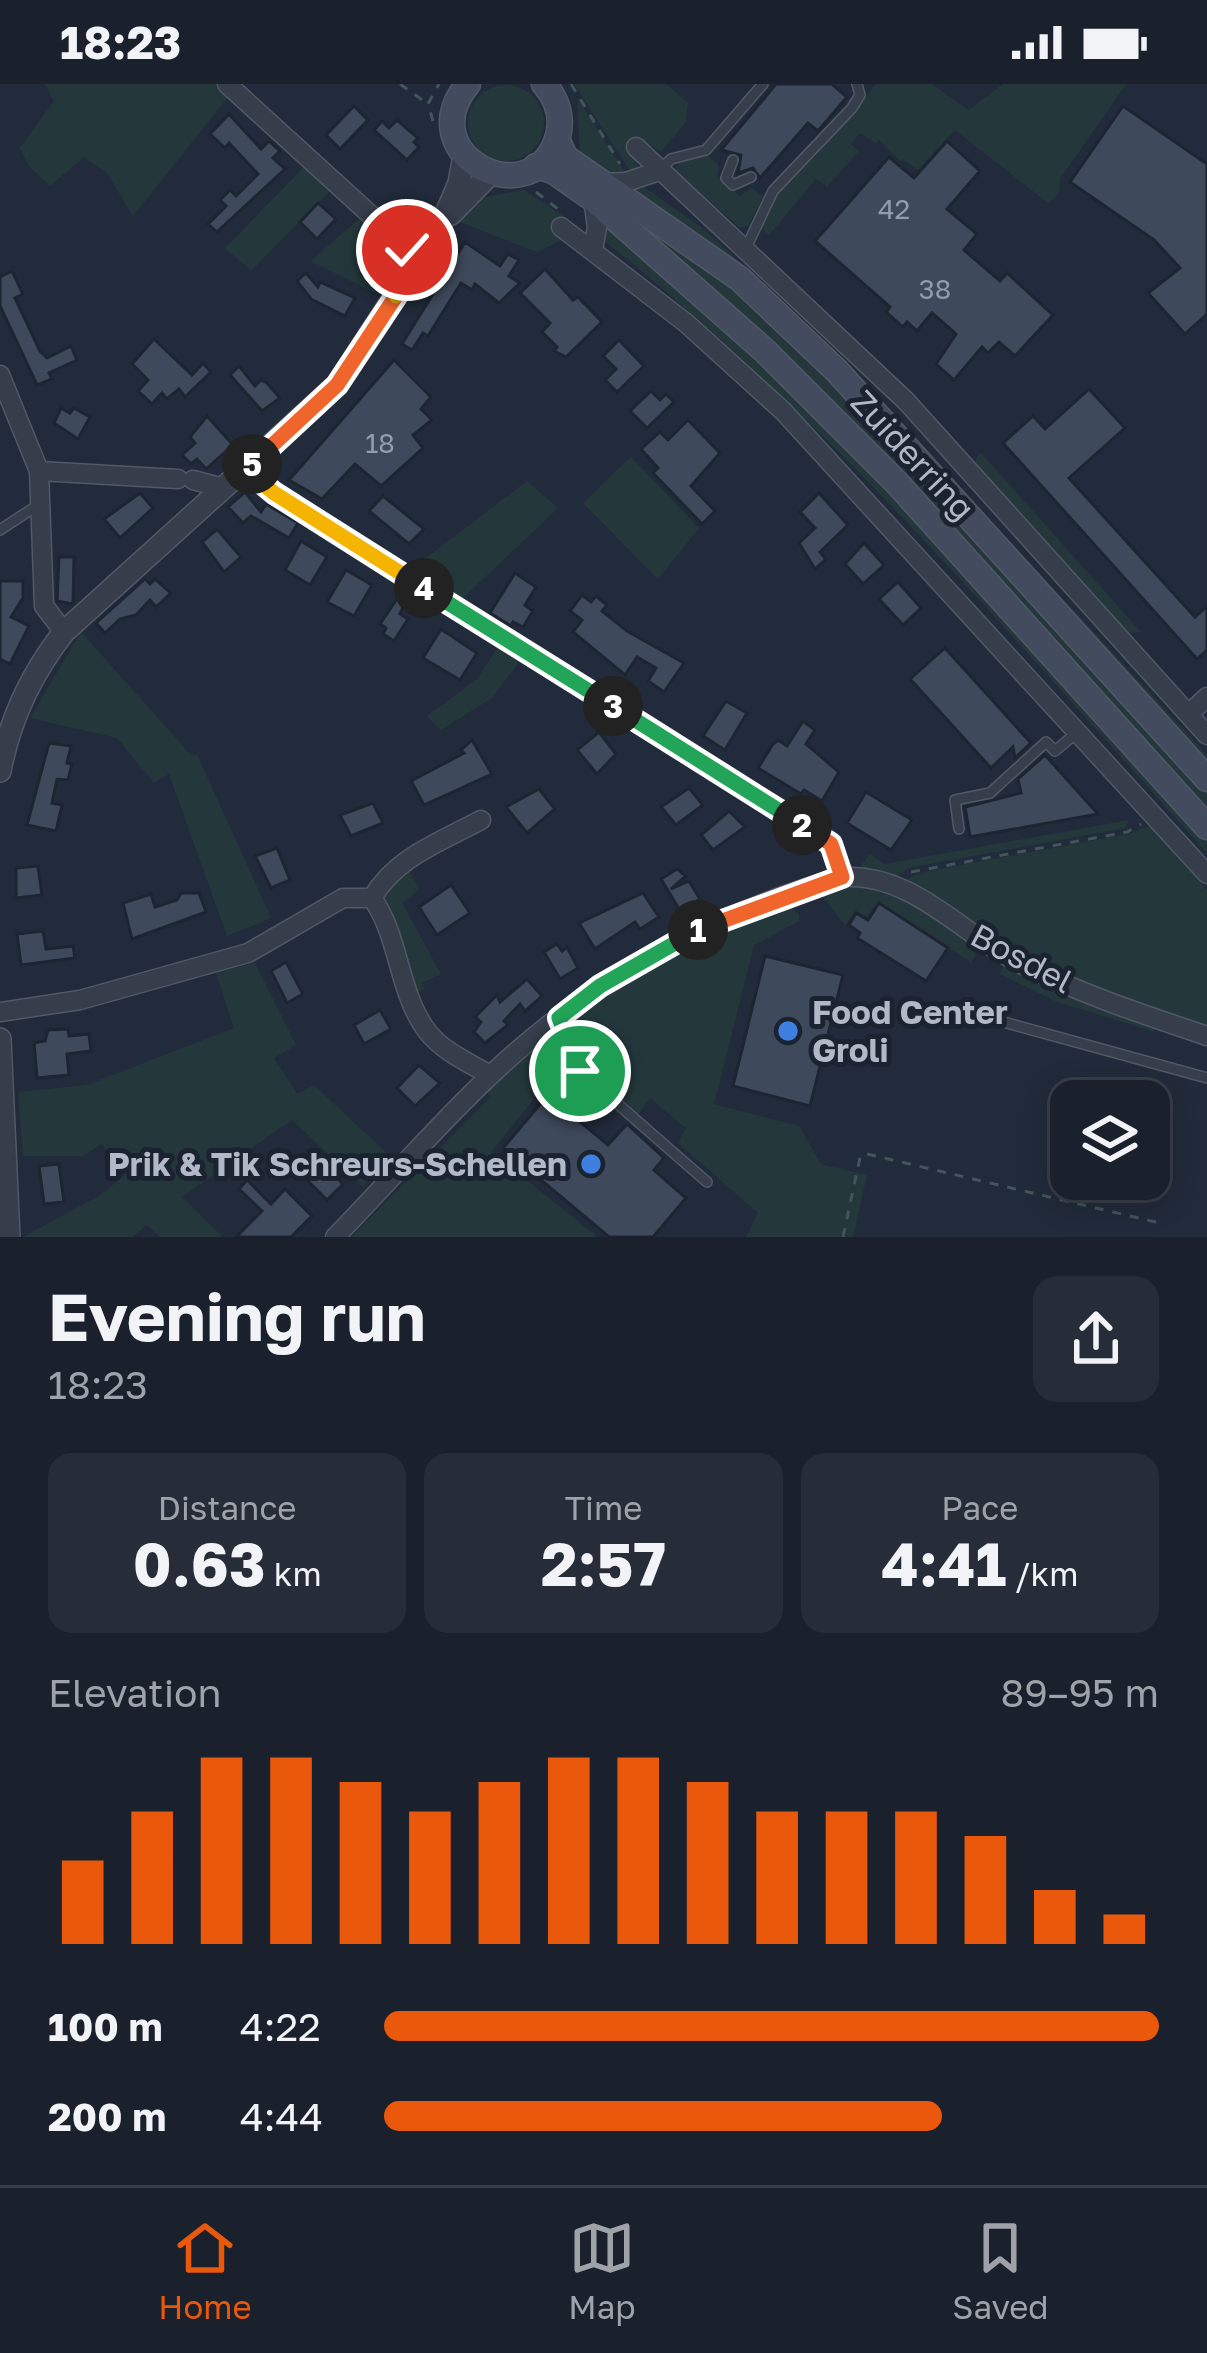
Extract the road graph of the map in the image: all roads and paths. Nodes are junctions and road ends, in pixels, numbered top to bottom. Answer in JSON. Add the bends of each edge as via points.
{"nodes":[{"id":1,"x":227,"y":84,"type":"edge"},
{"id":2,"x":400,"y":84,"type":"edge"},
{"id":3,"x":544,"y":84,"type":"edge"},
{"id":4,"x":763,"y":84,"type":"edge"},
{"id":5,"x":868,"y":84,"type":"edge"},
{"id":6,"x":858,"y":90,"type":"edge"},
{"id":7,"x":444,"y":92,"type":"edge"},
{"id":8,"x":557,"y":140,"type":"junction"},
{"id":9,"x":636,"y":147,"type":"dead end"},
{"id":10,"x":464,"y":155,"type":"junction"},
{"id":11,"x":733,"y":160,"type":"dead end"},
{"id":12,"x":536,"y":166,"type":"junction"},
{"id":13,"x":659,"y":171,"type":"junction"},
{"id":14,"x":490,"y":173,"type":"junction"},
{"id":15,"x":751,"y":177,"type":"dead end"},
{"id":16,"x":597,"y":191,"type":"junction"},
{"id":17,"x":442,"y":223,"type":"junction"},
{"id":18,"x":561,"y":227,"type":"dead end"},
{"id":19,"x":745,"y":249,"type":"junction"},
{"id":20,"x":593,"y":251,"type":"junction"},
{"id":21,"x":419,"y":259,"type":"junction"},
{"id":22,"x":0,"y":374,"type":"edge"},
{"id":23,"x":246,"y":470,"type":"junction"},
{"id":24,"x":39,"y":471,"type":"junction"},
{"id":25,"x":224,"y":488,"type":"junction"},
{"id":26,"x":41,"y":503,"type":"junction"},
{"id":27,"x":0,"y":530,"type":"edge"},
{"id":28,"x":64,"y":632,"type":"junction"},
{"id":29,"x":1207,"y":697,"type":"edge"},
{"id":30,"x":1189,"y":714,"type":"junction"},
{"id":31,"x":1078,"y":731,"type":"junction"},
{"id":32,"x":1207,"y":734,"type":"edge"},
{"id":33,"x":0,"y":771,"type":"edge"},
{"id":34,"x":1207,"y":779,"type":"edge"},
{"id":35,"x":481,"y":820,"type":"dead end"},
{"id":36,"x":1207,"y":827,"type":"edge"},
{"id":37,"x":959,"y":830,"type":"dead end"},
{"id":38,"x":1127,"y":832,"type":"dead end"},
{"id":39,"x":1207,"y":874,"type":"edge"},
{"id":40,"x":842,"y":877,"type":"junction"},
{"id":41,"x":894,"y":883,"type":"junction"},
{"id":42,"x":372,"y":898,"type":"junction"},
{"id":43,"x":0,"y":1012,"type":"edge"},
{"id":44,"x":967,"y":1012,"type":"dead end"},
{"id":45,"x":559,"y":1018,"type":"junction"},
{"id":46,"x":1207,"y":1036,"type":"edge"},
{"id":47,"x":0,"y":1039,"type":"edge"},
{"id":48,"x":490,"y":1076,"type":"junction"},
{"id":49,"x":1207,"y":1078,"type":"edge"},
{"id":50,"x":707,"y":1182,"type":"dead end"},
{"id":51,"x":1164,"y":1224,"type":"dead end"},
{"id":52,"x":10,"y":1237,"type":"edge"},
{"id":53,"x":334,"y":1237,"type":"edge"},
{"id":54,"x":843,"y":1237,"type":"edge"}],
"edges":[{"from":1,"to":21,"type":"street"},
{"from":2,"to":7,"type":"path"},
{"from":3,"to":8,"type":"main road","via":[[559,111]]},
{"from":4,"to":13,"type":"lane","via":[[706,150],[670,159]]},
{"from":5,"to":6,"type":"lane"},
{"from":6,"to":19,"type":"lane","via":[[817,149],[773,190]]},
{"from":7,"to":10,"type":"main road"},
{"from":8,"to":12,"type":"main road"},
{"from":8,"to":16,"type":"main road","name":"Zuiderring"},
{"from":9,"to":13,"type":"street","name":"Zuiderring"},
{"from":10,"to":14,"type":"main road"},
{"from":10,"to":17,"type":"street"},
{"from":11,"to":15,"type":"lane","via":[[726,178],[733,185]]},
{"from":12,"to":14,"type":"main road"},
{"from":12,"to":16,"type":"main road","name":"Zuiderring"},
{"from":13,"to":16,"type":"street"},
{"from":13,"to":19,"type":"street","name":"Zuiderring"},
{"from":14,"to":17,"type":"street"},
{"from":16,"to":20,"type":"street"},
{"from":16,"to":34,"type":"main road","name":"Zuiderring","via":[[740,279],[837,371]]},
{"from":16,"to":36,"type":"main road","name":"Zuiderring","via":[[897,483]]},
{"from":17,"to":21,"type":"street"},
{"from":18,"to":20,"type":"street","name":"Zuiderring"},
{"from":19,"to":30,"type":"street","name":"Zuiderring","via":[[906,401]]},
{"from":20,"to":31,"type":"street","name":"Zuiderring","via":[[783,411]]},
{"from":21,"to":23,"type":"street","via":[[337,385]]},
{"from":22,"to":24,"type":"street"},
{"from":23,"to":25,"type":"street"},
{"from":23,"to":40,"type":"street","via":[[831,844]]},
{"from":24,"to":25,"type":"street"},
{"from":24,"to":26,"type":"street"},
{"from":25,"to":28,"type":"street"},
{"from":26,"to":27,"type":"lane"},
{"from":26,"to":28,"type":"street","via":[[44,605]]},
{"from":28,"to":33,"type":"street","via":[[20,703]]},
{"from":29,"to":30,"type":"street"},
{"from":30,"to":32,"type":"street","name":"Zuiderring"},
{"from":31,"to":37,"type":"lane","via":[[1055,751],[1046,742],[990,793],[955,800]]},
{"from":31,"to":39,"type":"street","name":"Zuiderring"},
{"from":35,"to":42,"type":"street","via":[[401,862]]},
{"from":38,"to":41,"type":"path","via":[[919,869]]},
{"from":40,"to":41,"type":"street","name":"Bosdel"},
{"from":40,"to":45,"type":"street","via":[[689,934]]},
{"from":41,"to":46,"type":"street","name":"Bosdel","via":[[1020,964]]},
{"from":42,"to":43,"type":"street","via":[[343,898],[248,952],[80,1000]]},
{"from":42,"to":48,"type":"street","via":[[429,1035]]},
{"from":44,"to":49,"type":"lane"},
{"from":45,"to":48,"type":"street"},
{"from":45,"to":50,"type":"lane","via":[[580,1071]]},
{"from":47,"to":52,"type":"street"},
{"from":48,"to":53,"type":"street"},
{"from":51,"to":54,"type":"path","via":[[864,1153]]}]}
